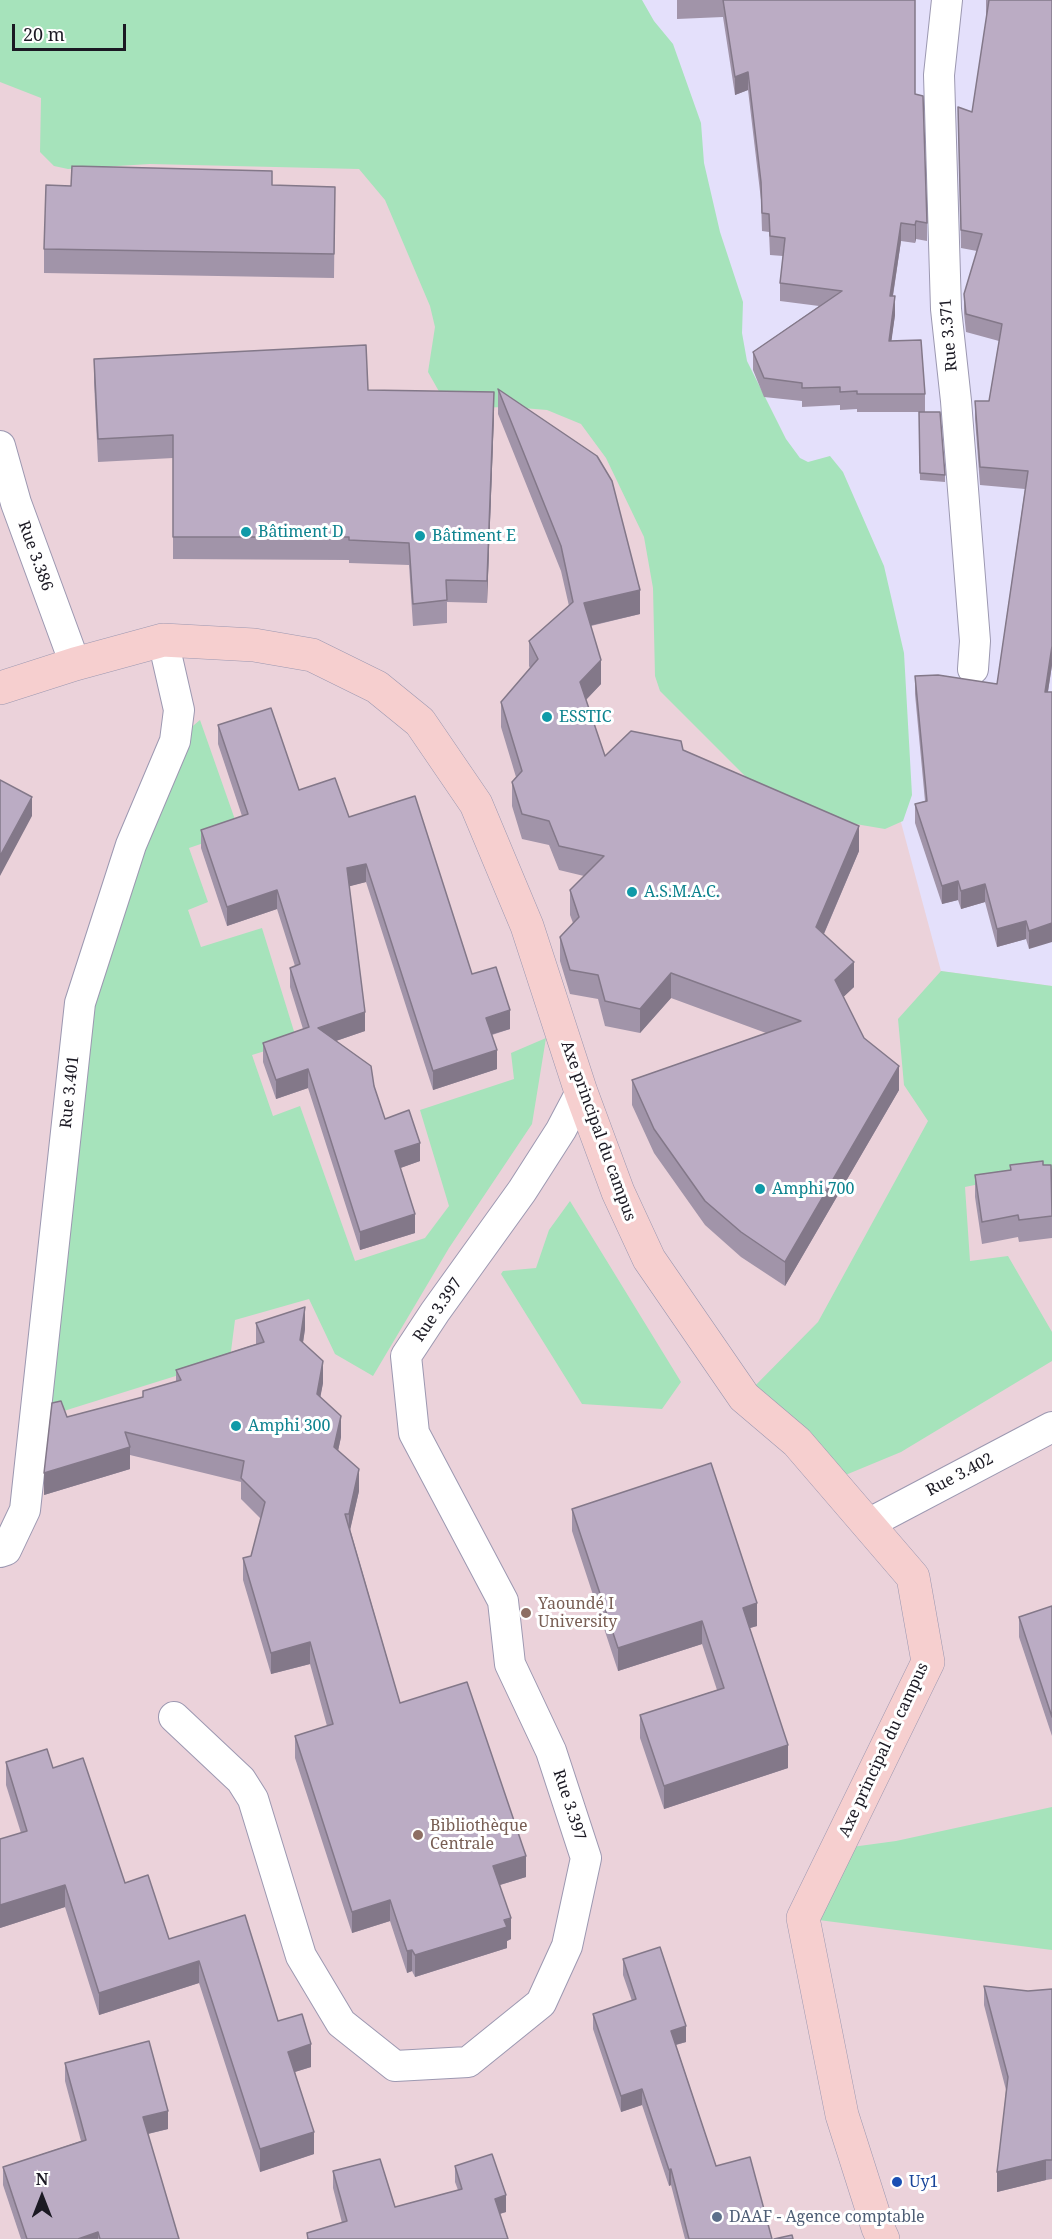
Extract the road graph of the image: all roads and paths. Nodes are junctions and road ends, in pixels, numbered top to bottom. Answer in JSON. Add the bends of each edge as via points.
{"nodes":[{"id":1,"x":947,"y":0,"type":"edge"},
{"id":2,"x":0,"y":446,"type":"edge"},
{"id":3,"x":164,"y":640,"type":"junction"},
{"id":4,"x":75,"y":664,"type":"junction"},
{"id":5,"x":974,"y":669,"type":"dead end"},
{"id":6,"x":0,"y":688,"type":"edge"},
{"id":7,"x":581,"y":1092,"type":"junction"},
{"id":8,"x":1052,"y":1427,"type":"edge"},
{"id":9,"x":868,"y":1524,"type":"junction"},
{"id":10,"x":0,"y":1552,"type":"edge"},
{"id":11,"x":174,"y":1717,"type":"dead end"},
{"id":12,"x":883,"y":2239,"type":"edge"}],
"edges":[{"from":1,"to":5,"type":"street","name":"Rue 3.371","via":[[939,75],[946,309],[975,641]]},
{"from":2,"to":4,"type":"street","name":"Rue 3.386","via":[[16,503]]},
{"from":3,"to":4,"type":"street","name":"Axe principal du campus"},
{"from":3,"to":7,"type":"street","name":"Axe principal du campus","via":[[254,645],[312,655],[377,687],[420,722],[476,804],[527,926]]},
{"from":3,"to":10,"type":"street","name":"Rue 3.401","via":[[179,710],[176,741],[131,845],[80,1003],[25,1510],[6,1550]]},
{"from":4,"to":6,"type":"street","name":"Axe principal du campus"},
{"from":7,"to":9,"type":"street","name":"Axe principal du campus","via":[[618,1192],[649,1259],[744,1397],[797,1442]]},
{"from":7,"to":11,"type":"street","name":"Rue 3.397","via":[[522,1191],[406,1356],[414,1433],[502,1601],[510,1664],[551,1751],[586,1858],[567,1946],[541,2003],[468,2062],[395,2066],[341,2023],[301,1956],[254,1799],[241,1780]]},
{"from":8,"to":9,"type":"street","name":"Rue 3.402"},
{"from":9,"to":12,"type":"street","name":"Axe principal du campus","via":[[913,1577],[928,1662],[803,1918],[842,2115]]}]}
